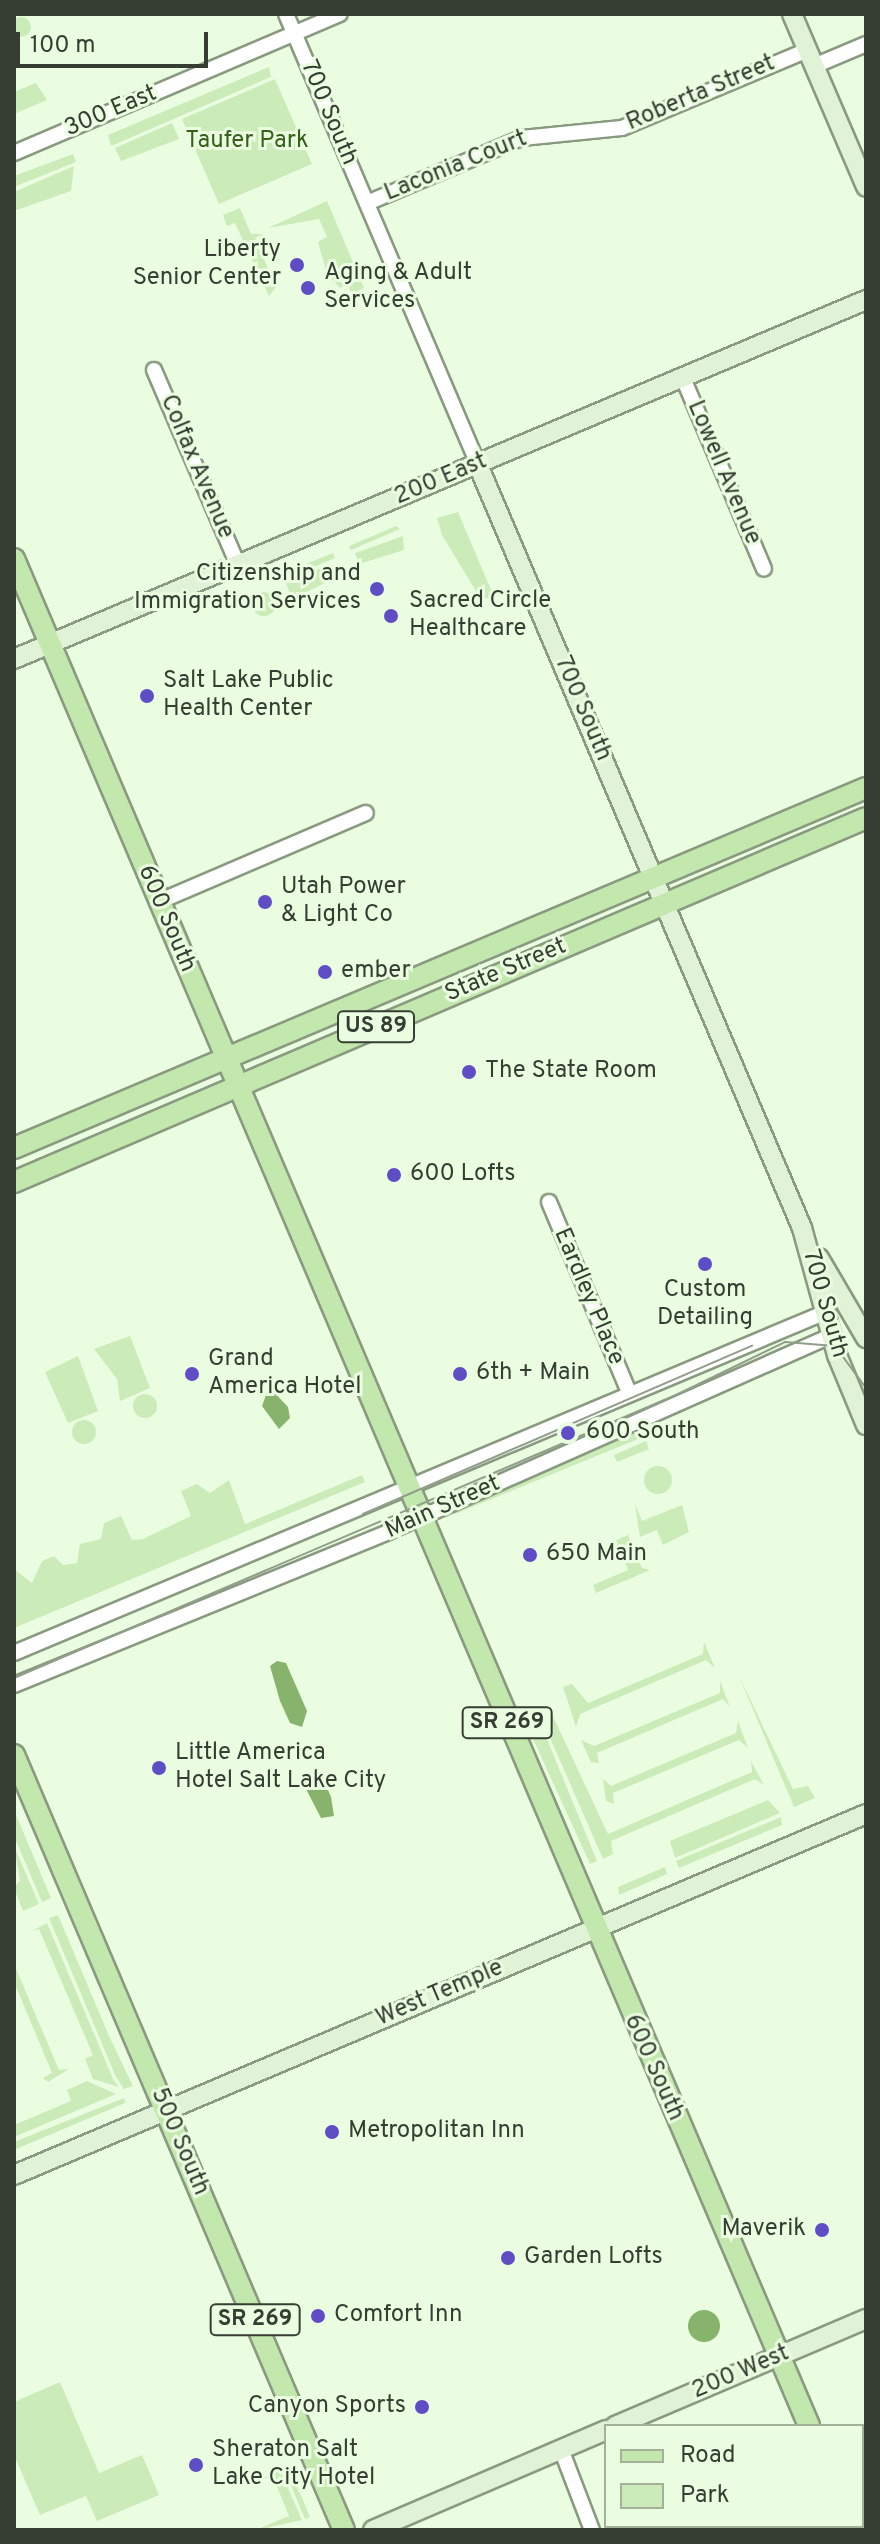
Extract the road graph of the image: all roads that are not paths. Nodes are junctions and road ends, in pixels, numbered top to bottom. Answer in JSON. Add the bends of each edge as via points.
{"nodes":[{"id":1,"x":286,"y":14,"type":"edge"},
{"id":2,"x":340,"y":14,"type":"edge"},
{"id":3,"x":792,"y":14,"type":"edge"},
{"id":4,"x":295,"y":33,"type":"junction"},
{"id":5,"x":866,"y":44,"type":"edge"},
{"id":6,"x":811,"y":58,"type":"junction"},
{"id":7,"x":545,"y":132,"type":"joint"},
{"id":8,"x":14,"y":153,"type":"edge"},
{"id":9,"x":866,"y":187,"type":"edge"},
{"id":10,"x":367,"y":203,"type":"junction"},
{"id":11,"x":866,"y":300,"type":"edge"},
{"id":12,"x":154,"y":370,"type":"dead end"},
{"id":13,"x":683,"y":378,"type":"junction"},
{"id":14,"x":478,"y":465,"type":"junction"},
{"id":15,"x":14,"y":559,"type":"edge"},
{"id":16,"x":238,"y":565,"type":"junction"},
{"id":17,"x":764,"y":569,"type":"dead end"},
{"id":18,"x":50,"y":643,"type":"junction"},
{"id":19,"x":14,"y":659,"type":"edge"},
{"id":20,"x":866,"y":788,"type":"edge"},
{"id":21,"x":366,"y":813,"type":"dead end"},
{"id":22,"x":866,"y":818,"type":"edge"},
{"id":23,"x":654,"y":878,"type":"junction"},
{"id":24,"x":158,"y":902,"type":"junction"},
{"id":25,"x":665,"y":904,"type":"junction"},
{"id":26,"x":226,"y":1059,"type":"junction"},
{"id":27,"x":237,"y":1085,"type":"junction"},
{"id":28,"x":14,"y":1148,"type":"edge"},
{"id":29,"x":14,"y":1182,"type":"edge"},
{"id":30,"x":549,"y":1202,"type":"dead end"},
{"id":31,"x":802,"y":1228,"type":"junction"},
{"id":32,"x":866,"y":1299,"type":"edge"},
{"id":33,"x":846,"y":1305,"type":"junction"},
{"id":34,"x":826,"y":1312,"type":"junction"},
{"id":35,"x":863,"y":1327,"type":"edge"},
{"id":36,"x":832,"y":1335,"type":"junction"},
{"id":37,"x":629,"y":1392,"type":"junction"},
{"id":38,"x":866,"y":1425,"type":"edge"},
{"id":39,"x":407,"y":1485,"type":"junction"},
{"id":40,"x":421,"y":1517,"type":"junction"},
{"id":41,"x":14,"y":1653,"type":"edge"},
{"id":42,"x":14,"y":1685,"type":"edge"},
{"id":43,"x":14,"y":1755,"type":"edge"},
{"id":44,"x":866,"y":1814,"type":"edge"},
{"id":45,"x":593,"y":1929,"type":"junction"},
{"id":46,"x":166,"y":2110,"type":"junction"},
{"id":47,"x":14,"y":2175,"type":"edge"},
{"id":48,"x":866,"y":2319,"type":"edge"},
{"id":49,"x":779,"y":2356,"type":"junction"},
{"id":50,"x":620,"y":2424,"type":"edge"},
{"id":51,"x":808,"y":2424,"type":"edge"},
{"id":52,"x":604,"y":2431,"type":"edge"},
{"id":53,"x":561,"y":2449,"type":"junction"},
{"id":54,"x":344,"y":2530,"type":"edge"},
{"id":55,"x":373,"y":2530,"type":"edge"},
{"id":56,"x":592,"y":2530,"type":"edge"}],
"edges":[{"from":1,"to":4,"type":"street","name":"700 South"},
{"from":2,"to":4,"type":"street","name":"300 East"},
{"from":3,"to":6,"type":"street"},
{"from":4,"to":8,"type":"street","name":"300 East"},
{"from":4,"to":10,"type":"street","name":"700 South"},
{"from":5,"to":6,"type":"street","name":"Roberta Street"},
{"from":6,"to":7,"type":"street","name":"Roberta Street","via":[[611,131]]},
{"from":6,"to":9,"type":"street"},
{"from":7,"to":10,"type":"street","name":"Laconia Court"},
{"from":10,"to":14,"type":"street","name":"700 South"},
{"from":11,"to":13,"type":"street","name":"200 East"},
{"from":12,"to":16,"type":"street","name":"Colfax Avenue"},
{"from":13,"to":14,"type":"street","name":"200 East"},
{"from":13,"to":17,"type":"street","name":"Lowell Avenue"},
{"from":14,"to":16,"type":"street","name":"200 East"},
{"from":14,"to":23,"type":"street","name":"700 South"},
{"from":15,"to":18,"type":"main road","name":"600 South"},
{"from":16,"to":18,"type":"street","name":"200 East"},
{"from":18,"to":19,"type":"street","name":"200 East"},
{"from":18,"to":24,"type":"main road","name":"600 South"},
{"from":20,"to":23,"type":"main road","name":"State Street","number":"US 89"},
{"from":21,"to":24,"type":"street"},
{"from":22,"to":25,"type":"main road","name":"State Street","number":"US 89"},
{"from":23,"to":25,"type":"street","name":"700 South"},
{"from":23,"to":26,"type":"main road","name":"State Street","number":"US 89"},
{"from":24,"to":26,"type":"main road","name":"600 South"},
{"from":25,"to":27,"type":"main road","name":"State Street","number":"US 89"},
{"from":25,"to":31,"type":"street","name":"700 South"},
{"from":26,"to":27,"type":"main road","name":"600 South","number":"SR 269"},
{"from":26,"to":28,"type":"main road","name":"State Street","number":"US 89"},
{"from":27,"to":29,"type":"main road","name":"State Street","number":"US 89"},
{"from":27,"to":39,"type":"main road","name":"600 South","number":"SR 269"},
{"from":30,"to":37,"type":"street","name":"Eardley Place"},
{"from":31,"to":33,"type":"street","name":"700 South"},
{"from":31,"to":34,"type":"street","name":"700 South"},
{"from":32,"to":33,"type":"street","name":"Main Street"},
{"from":33,"to":34,"type":"street","name":"Main Street"},
{"from":33,"to":35,"type":"street","name":"700 South"},
{"from":34,"to":36,"type":"street","name":"700 South"},
{"from":34,"to":37,"type":"street","name":"Main Street"},
{"from":35,"to":36,"type":"street","name":"Main Street"},
{"from":36,"to":38,"type":"street","name":"700 South"},
{"from":36,"to":40,"type":"street","name":"Main Street"},
{"from":37,"to":39,"type":"street","name":"Main Street"},
{"from":39,"to":40,"type":"main road","name":"600 South","number":"SR 269"},
{"from":39,"to":41,"type":"street","name":"Main Street"},
{"from":40,"to":42,"type":"street","name":"Main Street"},
{"from":40,"to":45,"type":"main road","name":"600 South","number":"SR 269"},
{"from":43,"to":46,"type":"main road","name":"500 South","number":"SR 269"},
{"from":44,"to":45,"type":"street","name":"West Temple"},
{"from":45,"to":46,"type":"street","name":"West Temple"},
{"from":45,"to":49,"type":"main road","name":"600 South","number":"SR 269"},
{"from":46,"to":47,"type":"street","name":"West Temple"},
{"from":46,"to":54,"type":"main road","name":"500 South","number":"SR 269"},
{"from":48,"to":49,"type":"street","name":"200 West"},
{"from":49,"to":50,"type":"street","name":"200 West"},
{"from":49,"to":51,"type":"main road","name":"600 South","number":"SR 269"},
{"from":52,"to":53,"type":"street"},
{"from":53,"to":55,"type":"street"},
{"from":53,"to":56,"type":"street"}]}
